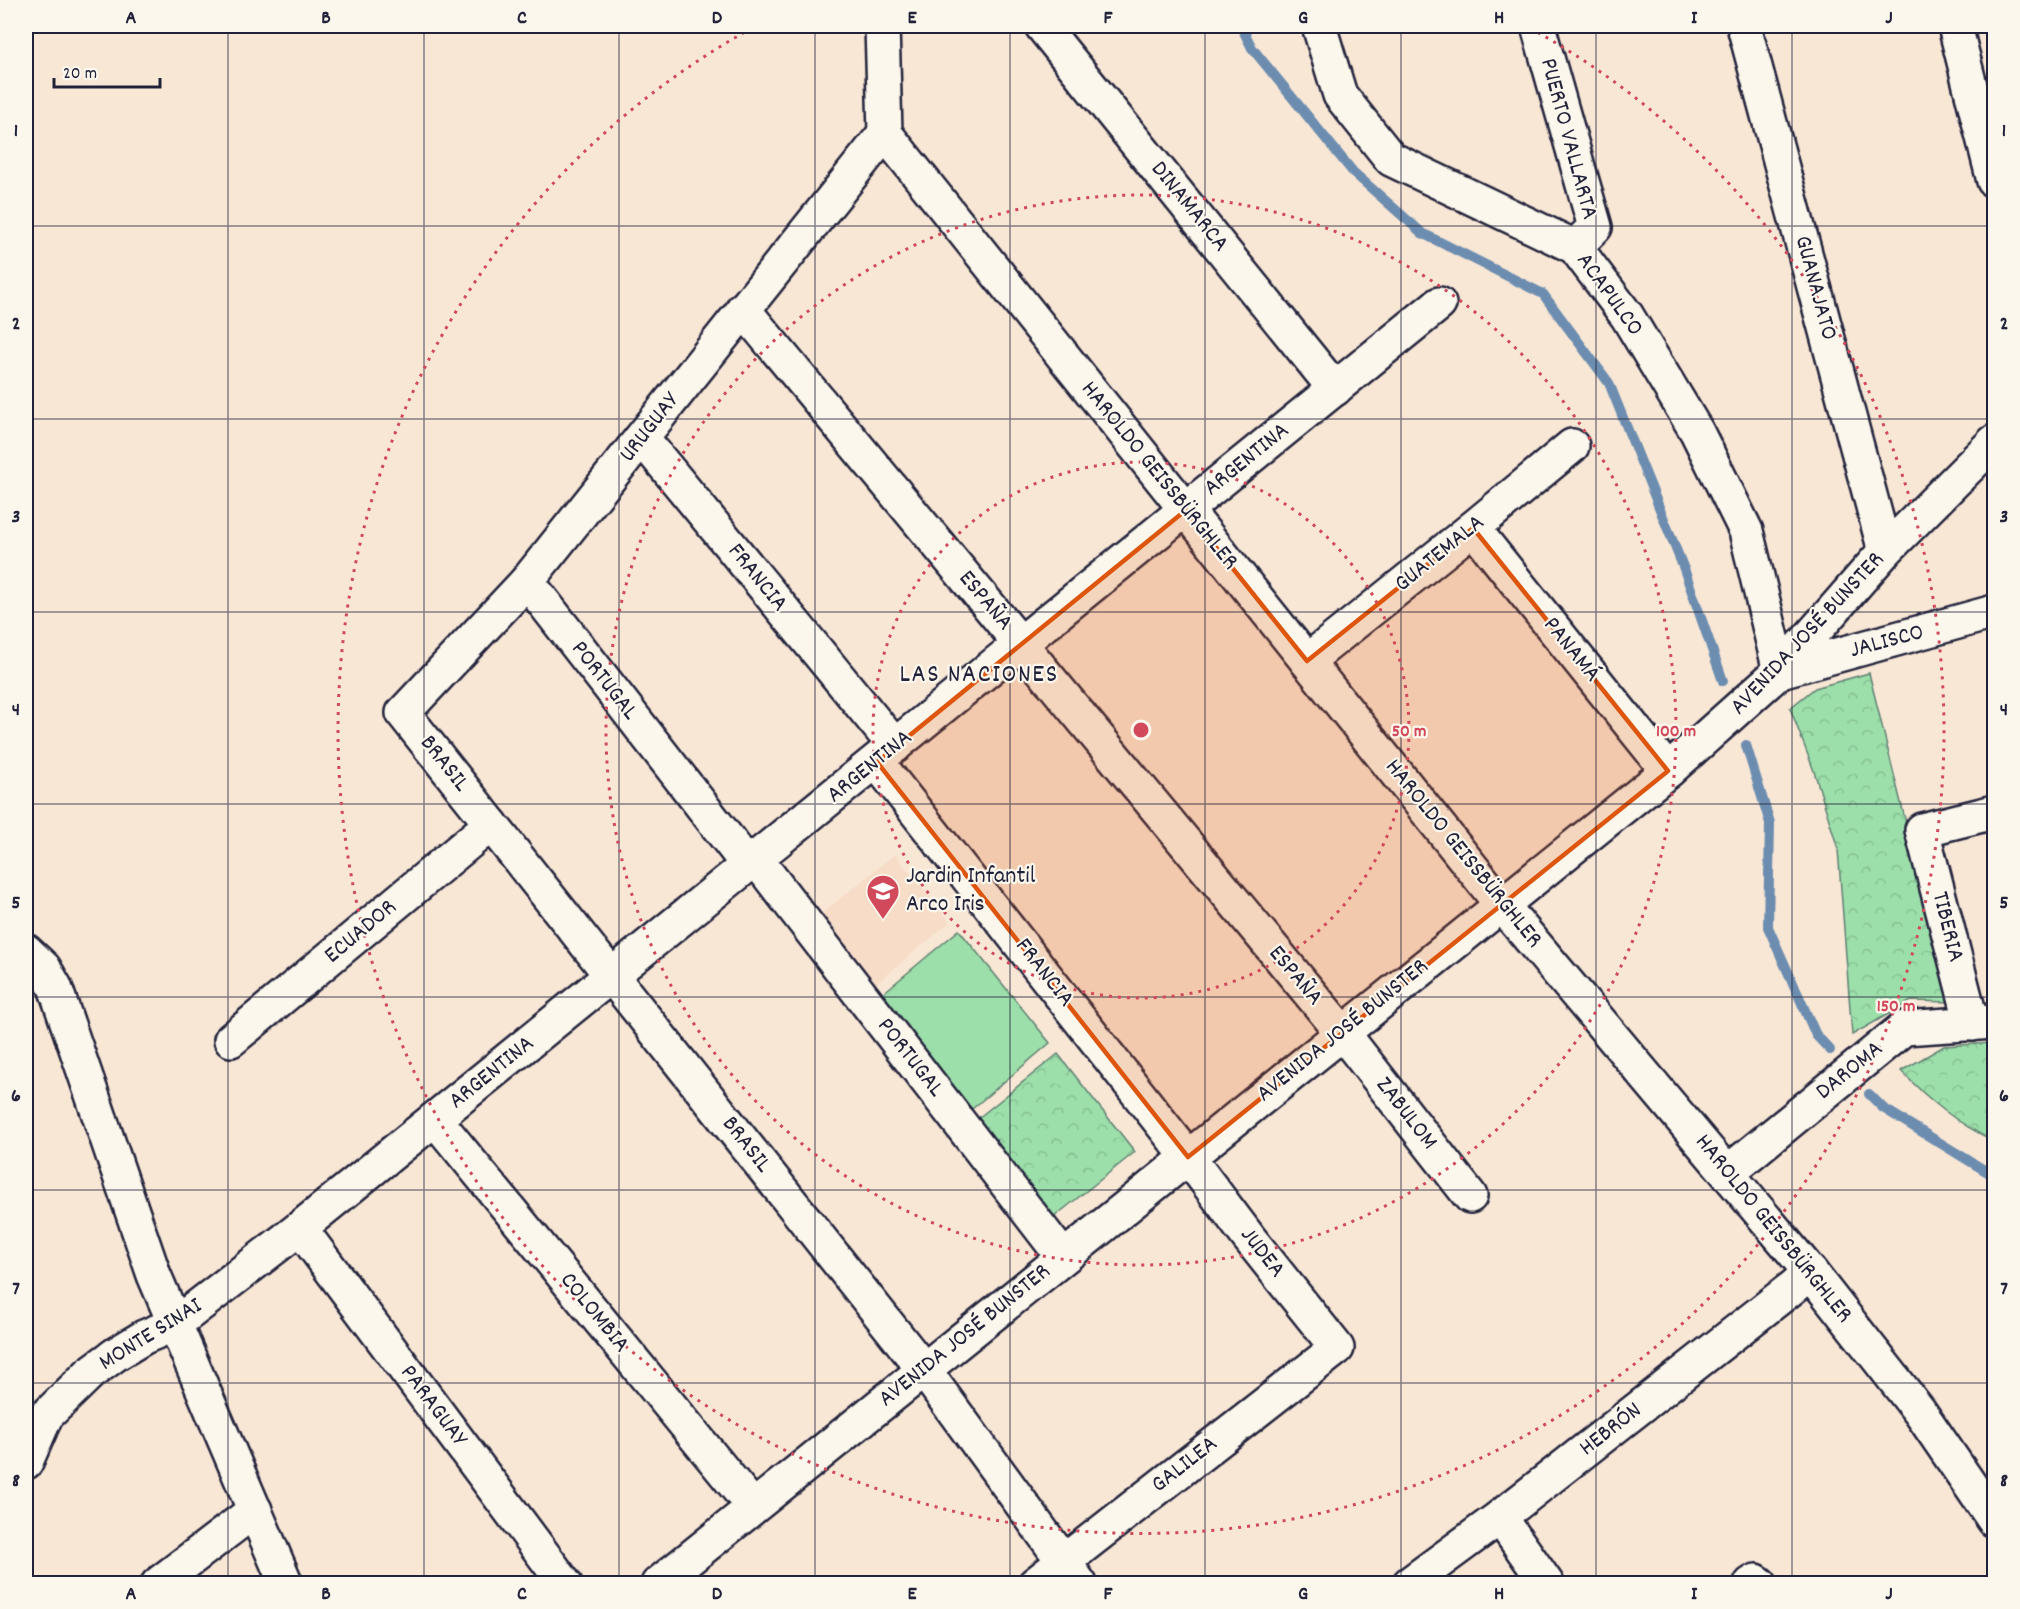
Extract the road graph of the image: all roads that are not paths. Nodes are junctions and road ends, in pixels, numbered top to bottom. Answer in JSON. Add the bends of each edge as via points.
{"nodes":[{"id":1,"x":882,"y":26,"type":"edge"},
{"id":2,"x":1042,"y":26,"type":"edge"},
{"id":3,"x":1319,"y":26,"type":"edge"},
{"id":4,"x":1538,"y":26,"type":"edge"},
{"id":5,"x":1744,"y":26,"type":"edge"},
{"id":6,"x":1955,"y":26,"type":"edge"},
{"id":7,"x":885,"y":133,"type":"junction"},
{"id":8,"x":1995,"y":181,"type":"edge"},
{"id":9,"x":1575,"y":247,"type":"junction"},
{"id":10,"x":1439,"y":304,"type":"dead end"},
{"id":11,"x":743,"y":309,"type":"junction"},
{"id":12,"x":1335,"y":389,"type":"junction"},
{"id":13,"x":642,"y":438,"type":"junction"},
{"id":14,"x":1995,"y":442,"type":"edge"},
{"id":15,"x":1572,"y":446,"type":"dead end"},
{"id":16,"x":1186,"y":510,"type":"junction"},
{"id":17,"x":1473,"y":528,"type":"junction"},
{"id":18,"x":1885,"y":551,"type":"junction"},
{"id":19,"x":526,"y":582,"type":"junction"},
{"id":20,"x":1995,"y":612,"type":"edge"},
{"id":21,"x":1020,"y":644,"type":"junction"},
{"id":22,"x":1307,"y":661,"type":"junction"},
{"id":23,"x":1780,"y":671,"type":"junction"},
{"id":24,"x":403,"y":713,"type":"joint"},
{"id":25,"x":886,"y":754,"type":"junction"},
{"id":26,"x":1668,"y":771,"type":"junction"},
{"id":27,"x":1995,"y":812,"type":"edge"},
{"id":28,"x":491,"y":824,"type":"junction"},
{"id":29,"x":752,"y":862,"type":"junction"},
{"id":30,"x":1501,"y":904,"type":"junction"},
{"id":31,"x":26,"y":951,"type":"edge"},
{"id":32,"x":611,"y":976,"type":"junction"},
{"id":33,"x":1983,"y":1023,"type":"edge"},
{"id":34,"x":1342,"y":1032,"type":"junction"},
{"id":35,"x":231,"y":1040,"type":"dead end"},
{"id":36,"x":435,"y":1119,"type":"junction"},
{"id":37,"x":1188,"y":1156,"type":"junction"},
{"id":38,"x":1727,"y":1173,"type":"junction"},
{"id":39,"x":1470,"y":1196,"type":"dead end"},
{"id":40,"x":300,"y":1228,"type":"junction"},
{"id":41,"x":1064,"y":1257,"type":"junction"},
{"id":42,"x":1811,"y":1273,"type":"junction"},
{"id":43,"x":175,"y":1324,"type":"junction"},
{"id":44,"x":1336,"y":1348,"type":"joint"},
{"id":45,"x":924,"y":1370,"type":"junction"},
{"id":46,"x":36,"y":1409,"type":"edge"},
{"id":47,"x":26,"y":1462,"type":"edge"},
{"id":48,"x":753,"y":1507,"type":"junction"},
{"id":49,"x":255,"y":1510,"type":"junction"},
{"id":50,"x":1500,"y":1517,"type":"junction"},
{"id":51,"x":1995,"y":1521,"type":"edge"},
{"id":52,"x":1072,"y":1572,"type":"edge"},
{"id":53,"x":158,"y":1584,"type":"edge"},
{"id":54,"x":286,"y":1584,"type":"edge"},
{"id":55,"x":565,"y":1584,"type":"edge"},
{"id":56,"x":658,"y":1584,"type":"edge"},
{"id":57,"x":1035,"y":1584,"type":"edge"},
{"id":58,"x":1409,"y":1584,"type":"edge"},
{"id":59,"x":1547,"y":1584,"type":"edge"},
{"id":60,"x":1751,"y":1584,"type":"edge"},
{"id":61,"x":1760,"y":1584,"type":"edge"}],
"edges":[{"from":1,"to":7,"type":"street"},
{"from":2,"to":12,"type":"street","name":"DINAMARCA"},
{"from":3,"to":9,"type":"street","name":"ACAPULCO","via":[[1340,95],[1391,159]]},
{"from":4,"to":9,"type":"street","name":"PUERTO VALLARTA","via":[[1595,227]]},
{"from":5,"to":18,"type":"street","name":"GUANAJATO"},
{"from":6,"to":8,"type":"street"},
{"from":7,"to":11,"type":"street","name":"URUGUAY"},
{"from":7,"to":16,"type":"street","name":"HAROLDO GEISSBÜRGHLER"},
{"from":9,"to":23,"type":"street","name":"ACAPULCO","via":[[1627,316],[1698,432],[1746,531]]},
{"from":10,"to":12,"type":"street","name":"ARGENTINA"},
{"from":11,"to":13,"type":"street","name":"URUGUAY"},
{"from":11,"to":21,"type":"street","name":"ESPAÑA"},
{"from":12,"to":16,"type":"street","name":"ARGENTINA"},
{"from":13,"to":19,"type":"street","name":"URUGUAY"},
{"from":13,"to":25,"type":"street","name":"FRANCIA"},
{"from":14,"to":18,"type":"street","name":"AVENIDA JOSÉ BUNSTER"},
{"from":15,"to":17,"type":"street","name":"GUATEMALA"},
{"from":16,"to":21,"type":"street","name":"ARGENTINA"},
{"from":16,"to":22,"type":"street","name":"HAROLDO GEISSBÜRGHLER"},
{"from":17,"to":22,"type":"street","name":"GUATEMALA"},
{"from":17,"to":26,"type":"street","name":"PANAMÁ"},
{"from":18,"to":23,"type":"street","name":"AVENIDA JOSÉ BUNSTER"},
{"from":19,"to":24,"type":"street","name":"URUGUAY"},
{"from":19,"to":29,"type":"street","name":"PORTUGAL"},
{"from":20,"to":23,"type":"street","name":"JALISCO"},
{"from":21,"to":25,"type":"street","name":"ARGENTINA"},
{"from":21,"to":34,"type":"street","name":"ESPAÑA"},
{"from":22,"to":30,"type":"street","name":"HAROLDO GEISSBÜRGHLER"},
{"from":23,"to":26,"type":"street","name":"AVENIDA JOSÉ BUNSTER"},
{"from":24,"to":28,"type":"street","name":"BRASIL"},
{"from":25,"to":29,"type":"street","name":"ARGENTINA"},
{"from":25,"to":37,"type":"street","name":"FRANCIA"},
{"from":26,"to":30,"type":"street","name":"AVENIDA JOSÉ BUNSTER"},
{"from":27,"to":33,"type":"street","name":"TIBERIA","via":[[1922,830]]},
{"from":28,"to":32,"type":"street","name":"BRASIL"},
{"from":28,"to":35,"type":"street","name":"ECUADOR"},
{"from":29,"to":32,"type":"street","name":"ARGENTINA"},
{"from":29,"to":41,"type":"street","name":"PORTUGAL"},
{"from":30,"to":34,"type":"street","name":"AVENIDA JOSÉ BUNSTER"},
{"from":30,"to":38,"type":"street","name":"HAROLDO GEISSBÜRGHLER"},
{"from":31,"to":43,"type":"street","via":[[44,968],[55,987],[154,1275]]},
{"from":32,"to":36,"type":"street","name":"ARGENTINA"},
{"from":32,"to":45,"type":"street","name":"BRASIL"},
{"from":33,"to":38,"type":"street","name":"DAROMA","via":[[1904,1028]]},
{"from":34,"to":37,"type":"street","name":"AVENIDA JOSÉ BUNSTER"},
{"from":34,"to":39,"type":"street","name":"ZABULOM"},
{"from":36,"to":40,"type":"street","name":"ARGENTINA"},
{"from":36,"to":48,"type":"street","name":"COLOMBIA"},
{"from":37,"to":41,"type":"street","name":"AVENIDA JOSÉ BUNSTER"},
{"from":37,"to":44,"type":"street","name":"JUDEA"},
{"from":38,"to":42,"type":"street","name":"HAROLDO GEISSBÜRGHLER"},
{"from":40,"to":43,"type":"street","name":"MONTE SINAI"},
{"from":40,"to":55,"type":"street","name":"PARAGUAY"},
{"from":41,"to":45,"type":"street","name":"AVENIDA JOSÉ BUNSTER"},
{"from":42,"to":50,"type":"street","name":"HEBRÓN"},
{"from":42,"to":51,"type":"street","name":"HAROLDO GEISSBÜRGHLER","via":[[1920,1412]]},
{"from":43,"to":46,"type":"street","name":"MONTE SINAI","via":[[116,1354]]},
{"from":43,"to":49,"type":"street"},
{"from":44,"to":52,"type":"street","name":"GALILEA"},
{"from":45,"to":48,"type":"street","name":"AVENIDA JOSÉ BUNSTER"},
{"from":45,"to":52,"type":"street","name":"BRASIL"},
{"from":46,"to":47,"type":"street","name":"MONTE SINAI"},
{"from":48,"to":56,"type":"street","name":"AVENIDA JOSÉ BUNSTER"},
{"from":49,"to":53,"type":"street"},
{"from":49,"to":54,"type":"street"},
{"from":50,"to":58,"type":"street","name":"HEBRÓN"},
{"from":50,"to":59,"type":"street"},
{"from":52,"to":57,"type":"street","name":"GALILEA"},
{"from":60,"to":61,"type":"street"}]}
